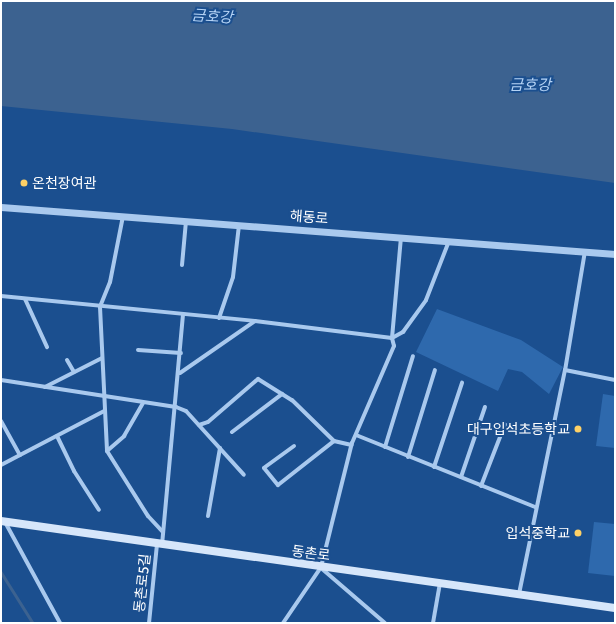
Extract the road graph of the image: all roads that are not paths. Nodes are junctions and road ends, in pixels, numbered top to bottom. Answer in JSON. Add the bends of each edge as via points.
{"nodes":[{"id":1,"x":1,"y":207,"type":"edge"},
{"id":2,"x":124,"y":215,"type":"junction"},
{"id":3,"x":186,"y":221,"type":"junction"},
{"id":4,"x":239,"y":225,"type":"junction"},
{"id":5,"x":401,"y":237,"type":"junction"},
{"id":6,"x":450,"y":241,"type":"junction"},
{"id":7,"x":585,"y":251,"type":"junction"},
{"id":8,"x":615,"y":254,"type":"edge"},
{"id":9,"x":182,"y":265,"type":"dead end"},
{"id":10,"x":1,"y":296,"type":"edge"},
{"id":11,"x":25,"y":299,"type":"junction"},
{"id":12,"x":100,"y":307,"type":"junction"},
{"id":13,"x":183,"y":315,"type":"junction"},
{"id":14,"x":219,"y":318,"type":"junction"},
{"id":15,"x":255,"y":321,"type":"junction"},
{"id":16,"x":392,"y":338,"type":"junction"},
{"id":17,"x":47,"y":347,"type":"dead end"},
{"id":18,"x":138,"y":350,"type":"dead end"},
{"id":19,"x":181,"y":353,"type":"junction"},
{"id":20,"x":413,"y":356,"type":"dead end"},
{"id":21,"x":102,"y":358,"type":"junction"},
{"id":22,"x":67,"y":360,"type":"dead end"},
{"id":23,"x":435,"y":370,"type":"dead end"},
{"id":24,"x":565,"y":370,"type":"junction"},
{"id":25,"x":74,"y":372,"type":"junction"},
{"id":26,"x":180,"y":373,"type":"junction"},
{"id":27,"x":1,"y":380,"type":"edge"},
{"id":28,"x":615,"y":380,"type":"edge"},
{"id":29,"x":462,"y":383,"type":"dead end"},
{"id":30,"x":45,"y":387,"type":"junction"},
{"id":31,"x":282,"y":394,"type":"junction"},
{"id":32,"x":103,"y":396,"type":"junction"},
{"id":33,"x":143,"y":403,"type":"junction"},
{"id":34,"x":176,"y":407,"type":"junction"},
{"id":35,"x":485,"y":407,"type":"dead end"},
{"id":36,"x":104,"y":411,"type":"junction"},
{"id":37,"x":1,"y":421,"type":"edge"},
{"id":38,"x":505,"y":424,"type":"dead end"},
{"id":39,"x":199,"y":425,"type":"junction"},
{"id":40,"x":232,"y":432,"type":"dead end"},
{"id":41,"x":356,"y":435,"type":"junction"},
{"id":42,"x":57,"y":436,"type":"junction"},
{"id":43,"x":334,"y":441,"type":"junction"},
{"id":44,"x":352,"y":445,"type":"junction"},
{"id":45,"x":294,"y":446,"type":"dead end"},
{"id":46,"x":384,"y":447,"type":"junction"},
{"id":47,"x":220,"y":448,"type":"junction"},
{"id":48,"x":107,"y":451,"type":"junction"},
{"id":49,"x":20,"y":455,"type":"junction"},
{"id":50,"x":408,"y":457,"type":"junction"},
{"id":51,"x":1,"y":465,"type":"edge"},
{"id":52,"x":434,"y":467,"type":"junction"},
{"id":53,"x":244,"y":475,"type":"dead end"},
{"id":54,"x":460,"y":477,"type":"junction"},
{"id":55,"x":481,"y":486,"type":"junction"},
{"id":56,"x":535,"y":507,"type":"junction"},
{"id":57,"x":99,"y":510,"type":"dead end"},
{"id":58,"x":208,"y":516,"type":"dead end"},
{"id":59,"x":3,"y":522,"type":"edge"},
{"id":60,"x":163,"y":532,"type":"junction"},
{"id":61,"x":160,"y":545,"type":"junction"},
{"id":62,"x":321,"y":567,"type":"junction"},
{"id":63,"x":440,"y":582,"type":"junction"},
{"id":64,"x":519,"y":594,"type":"junction"},
{"id":65,"x":615,"y":608,"type":"edge"},
{"id":66,"x":60,"y":623,"type":"edge"},
{"id":67,"x":149,"y":623,"type":"edge"},
{"id":68,"x":283,"y":623,"type":"edge"},
{"id":69,"x":385,"y":623,"type":"edge"},
{"id":70,"x":433,"y":623,"type":"edge"}],
"edges":[{"from":1,"to":2,"type":"street","name":"해동로"},
{"from":2,"to":3,"type":"street","name":"해동로"},
{"from":2,"to":12,"type":"street","via":[[110,282]]},
{"from":3,"to":4,"type":"street","name":"해동로"},
{"from":3,"to":9,"type":"street"},
{"from":4,"to":5,"type":"street","name":"해동로"},
{"from":4,"to":14,"type":"street","via":[[233,277]]},
{"from":5,"to":6,"type":"street","name":"해동로"},
{"from":5,"to":16,"type":"street"},
{"from":6,"to":7,"type":"street","name":"해동로"},
{"from":6,"to":16,"type":"street","via":[[426,300],[403,332]]},
{"from":7,"to":8,"type":"street","name":"해동로"},
{"from":7,"to":24,"type":"street"},
{"from":10,"to":11,"type":"street"},
{"from":11,"to":12,"type":"street"},
{"from":11,"to":17,"type":"street"},
{"from":12,"to":13,"type":"street"},
{"from":12,"to":21,"type":"street"},
{"from":13,"to":14,"type":"street"},
{"from":13,"to":19,"type":"street","name":"동촌로5길"},
{"from":14,"to":15,"type":"street"},
{"from":15,"to":16,"type":"street"},
{"from":15,"to":26,"type":"street"},
{"from":16,"to":41,"type":"street","via":[[394,346]]},
{"from":18,"to":19,"type":"street"},
{"from":19,"to":26,"type":"street","name":"동촌로5길"},
{"from":20,"to":46,"type":"street"},
{"from":21,"to":25,"type":"street"},
{"from":21,"to":32,"type":"street"},
{"from":22,"to":25,"type":"street"},
{"from":23,"to":50,"type":"street"},
{"from":24,"to":28,"type":"street"},
{"from":24,"to":56,"type":"street"},
{"from":25,"to":30,"type":"street"},
{"from":26,"to":34,"type":"street","name":"동촌로5길"},
{"from":27,"to":30,"type":"street"},
{"from":29,"to":52,"type":"street"},
{"from":30,"to":32,"type":"street"},
{"from":31,"to":39,"type":"street","via":[[258,379],[208,422]]},
{"from":31,"to":40,"type":"street"},
{"from":31,"to":43,"type":"street"},
{"from":32,"to":33,"type":"street"},
{"from":32,"to":36,"type":"street"},
{"from":33,"to":34,"type":"street"},
{"from":33,"to":48,"type":"street","via":[[124,436]]},
{"from":34,"to":39,"type":"street","via":[[186,411]]},
{"from":34,"to":60,"type":"street","name":"동촌로5길"},
{"from":35,"to":54,"type":"street"},
{"from":36,"to":42,"type":"street"},
{"from":36,"to":48,"type":"street"},
{"from":37,"to":49,"type":"street"},
{"from":38,"to":55,"type":"street"},
{"from":39,"to":47,"type":"street"},
{"from":41,"to":44,"type":"street"},
{"from":41,"to":46,"type":"street"},
{"from":42,"to":49,"type":"street"},
{"from":42,"to":57,"type":"street","via":[[74,471]]},
{"from":43,"to":44,"type":"street"},
{"from":43,"to":45,"type":"street","via":[[278,485],[264,468]]},
{"from":44,"to":62,"type":"street"},
{"from":46,"to":50,"type":"street"},
{"from":47,"to":53,"type":"street"},
{"from":47,"to":58,"type":"street"},
{"from":48,"to":60,"type":"street","via":[[148,516]]},
{"from":49,"to":51,"type":"street"},
{"from":50,"to":52,"type":"street"},
{"from":52,"to":54,"type":"street"},
{"from":54,"to":55,"type":"street"},
{"from":55,"to":56,"type":"street"},
{"from":56,"to":64,"type":"street"},
{"from":59,"to":61,"type":"main road","name":"동촌로"},
{"from":59,"to":66,"type":"street","name":"동촌로"},
{"from":60,"to":61,"type":"street","name":"동촌로5길"},
{"from":61,"to":62,"type":"main road","name":"동촌로"},
{"from":61,"to":67,"type":"street","name":"동촌로5길"},
{"from":62,"to":63,"type":"main road","name":"동촌로"},
{"from":62,"to":68,"type":"street"},
{"from":62,"to":69,"type":"street"},
{"from":63,"to":64,"type":"main road","name":"동촌로"},
{"from":63,"to":70,"type":"street"},
{"from":64,"to":65,"type":"main road","name":"동촌로"}]}
